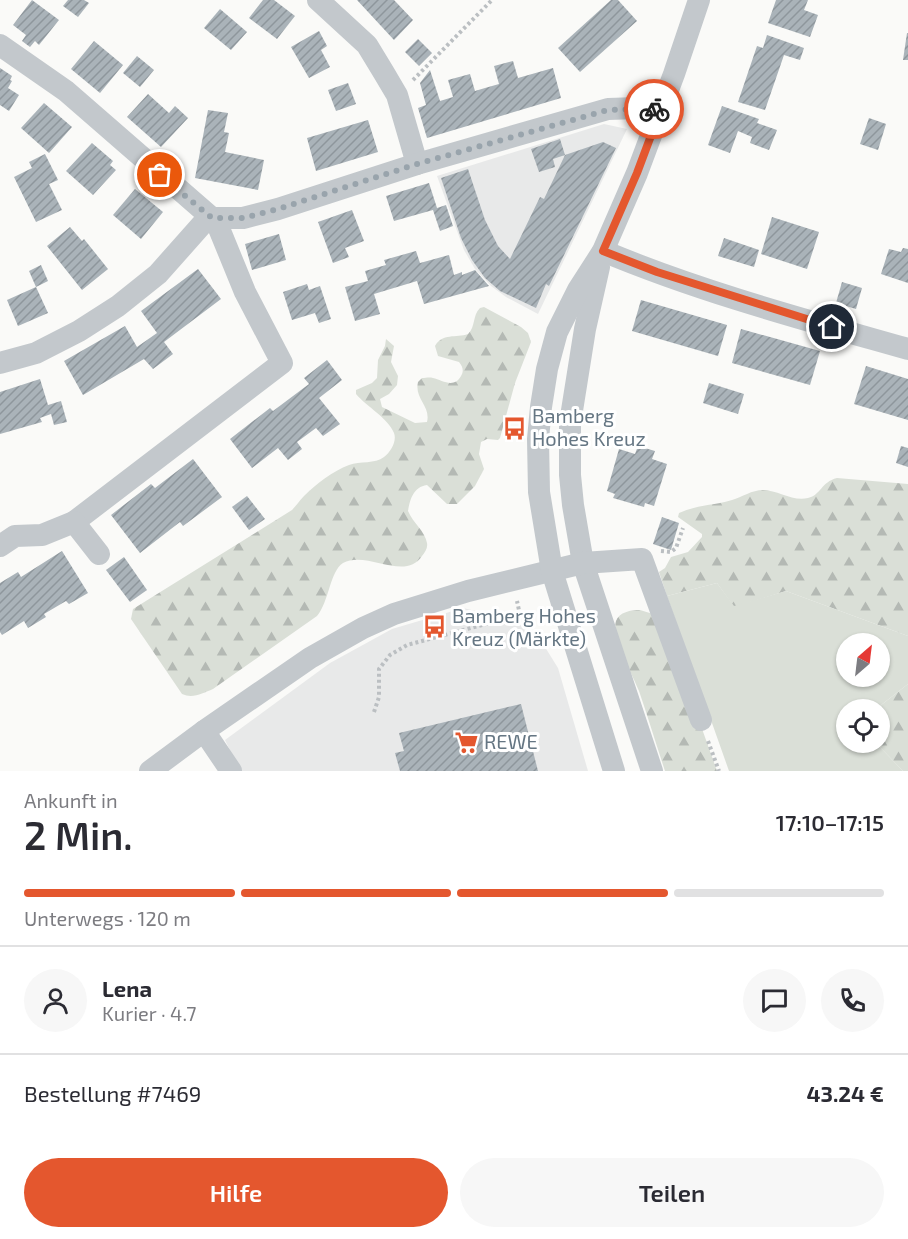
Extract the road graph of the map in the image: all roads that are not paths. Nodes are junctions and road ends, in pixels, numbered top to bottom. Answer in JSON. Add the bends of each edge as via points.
{"nodes":[{"id":1,"x":318,"y":0,"type":"edge"},
{"id":2,"x":699,"y":0,"type":"edge"},
{"id":3,"x":0,"y":45,"type":"edge"},
{"id":4,"x":661,"y":109,"type":"junction"},
{"id":5,"x":417,"y":164,"type":"junction"},
{"id":6,"x":212,"y":218,"type":"junction"},
{"id":7,"x":603,"y":251,"type":"junction"},
{"id":8,"x":908,"y":349,"type":"edge"},
{"id":9,"x":0,"y":363,"type":"edge"},
{"id":10,"x":74,"y":522,"type":"junction"},
{"id":11,"x":0,"y":546,"type":"edge"},
{"id":12,"x":99,"y":554,"type":"dead end"},
{"id":13,"x":583,"y":563,"type":"junction"},
{"id":14,"x":552,"y":571,"type":"junction"},
{"id":15,"x":701,"y":720,"type":"road end"},
{"id":16,"x":204,"y":731,"type":"junction"},
{"id":17,"x":150,"y":771,"type":"edge"},
{"id":18,"x":231,"y":771,"type":"edge"},
{"id":19,"x":614,"y":771,"type":"edge"},
{"id":20,"x":652,"y":771,"type":"edge"}],
"edges":[{"from":1,"to":5,"type":"street","via":[[367,45],[398,95]]},
{"from":2,"to":4,"type":"street"},
{"from":3,"to":6,"type":"street","via":[[66,92]]},
{"from":4,"to":5,"type":"street","via":[[608,110]]},
{"from":4,"to":7,"type":"street"},
{"from":5,"to":6,"type":"street","via":[[278,209],[243,218]]},
{"from":6,"to":9,"type":"street","via":[[158,274],[118,306],[36,353]]},
{"from":6,"to":10,"type":"street","via":[[282,363]]},
{"from":7,"to":8,"type":"street","via":[[657,272]]},
{"from":7,"to":13,"type":"street","via":[[570,423],[570,475]]},
{"from":7,"to":14,"type":"street","via":[[556,332],[547,369],[538,439],[539,492]]},
{"from":10,"to":11,"type":"street","via":[[42,535],[15,536]]},
{"from":10,"to":12,"type":"street"},
{"from":13,"to":14,"type":"street"},
{"from":13,"to":15,"type":"street","via":[[642,559]]},
{"from":13,"to":20,"type":"street"},
{"from":14,"to":16,"type":"street","via":[[433,601],[363,628],[310,658]]},
{"from":14,"to":19,"type":"street"},
{"from":16,"to":17,"type":"street"},
{"from":16,"to":18,"type":"street"}]}
